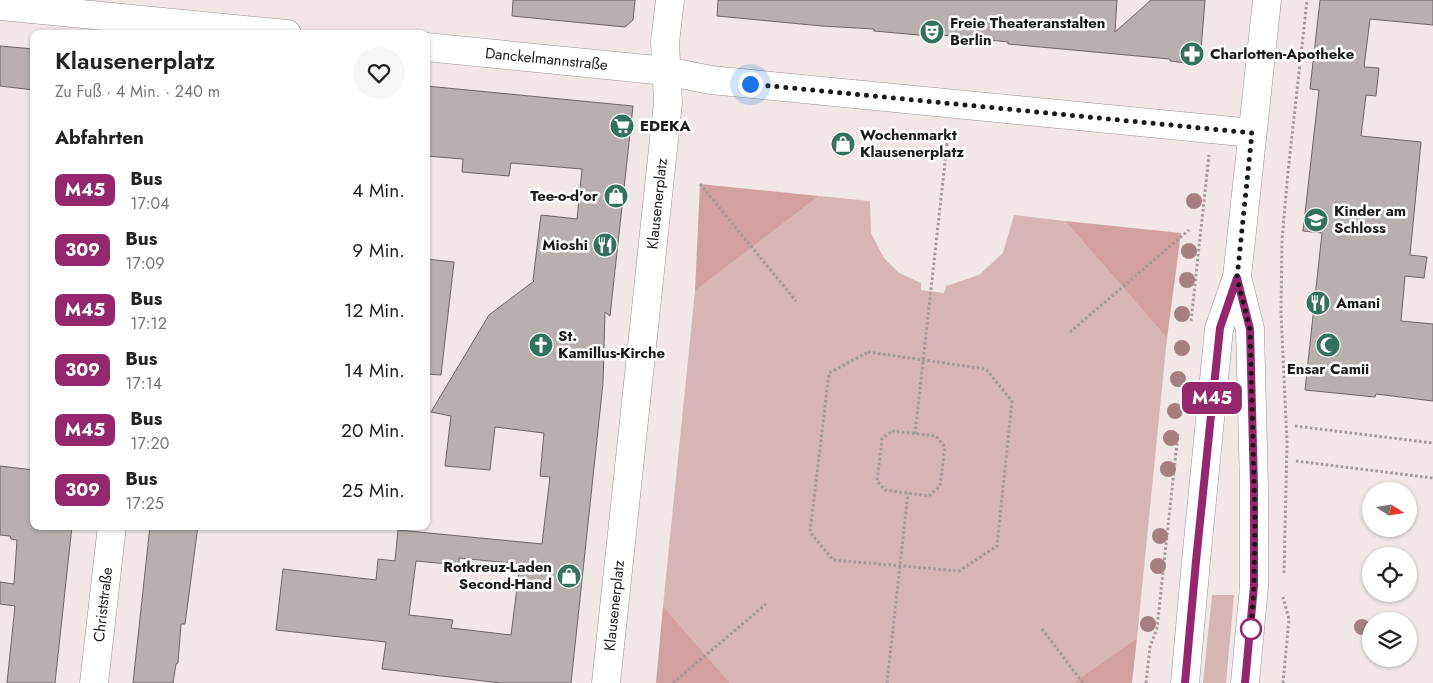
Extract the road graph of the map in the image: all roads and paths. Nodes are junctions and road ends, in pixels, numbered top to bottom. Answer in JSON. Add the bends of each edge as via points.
{"nodes":[{"id":1,"x":670,"y":0,"type":"edge"},
{"id":2,"x":1267,"y":0,"type":"edge"},
{"id":3,"x":1307,"y":0,"type":"edge"},
{"id":4,"x":0,"y":6,"type":"edge"},
{"id":5,"x":170,"y":18,"type":"edge"},
{"id":6,"x":258,"y":30,"type":"edge"},
{"id":7,"x":430,"y":47,"type":"edge"},
{"id":8,"x":666,"y":71,"type":"junction"},
{"id":9,"x":1252,"y":133,"type":"junction"},
{"id":10,"x":948,"y":134,"type":"dead end"},
{"id":11,"x":1210,"y":151,"type":"dead end"},
{"id":12,"x":700,"y":184,"type":"dead end"},
{"id":13,"x":1189,"y":230,"type":"dead end"},
{"id":14,"x":1237,"y":278,"type":"junction"},
{"id":15,"x":796,"y":301,"type":"dead end"},
{"id":16,"x":1190,"y":326,"type":"dead end"},
{"id":17,"x":1070,"y":332,"type":"dead end"},
{"id":18,"x":923,"y":360,"type":"junction"},
{"id":19,"x":1295,"y":426,"type":"dead end"},
{"id":20,"x":1178,"y":433,"type":"dead end"},
{"id":21,"x":915,"y":434,"type":"junction"},
{"id":22,"x":1433,"y":443,"type":"edge"},
{"id":23,"x":1296,"y":461,"type":"dead end"},
{"id":24,"x":1433,"y":478,"type":"edge"},
{"id":25,"x":908,"y":493,"type":"junction"},
{"id":26,"x":112,"y":530,"type":"edge"},
{"id":27,"x":900,"y":566,"type":"junction"},
{"id":28,"x":1284,"y":579,"type":"dead end"},
{"id":29,"x":1283,"y":594,"type":"dead end"},
{"id":30,"x":766,"y":604,"type":"dead end"},
{"id":31,"x":1042,"y":629,"type":"dead end"},
{"id":32,"x":94,"y":683,"type":"edge"},
{"id":33,"x":606,"y":683,"type":"edge"},
{"id":34,"x":673,"y":683,"type":"edge"},
{"id":35,"x":886,"y":683,"type":"edge"},
{"id":36,"x":1083,"y":683,"type":"edge"},
{"id":37,"x":1146,"y":683,"type":"edge"},
{"id":38,"x":1185,"y":683,"type":"edge"},
{"id":39,"x":1245,"y":683,"type":"edge"},
{"id":40,"x":1283,"y":683,"type":"edge"}],
"edges":[{"from":1,"to":8,"type":"street","name":"Klausenerplatz","via":[[665,42]]},
{"from":2,"to":9,"type":"street"},
{"from":3,"to":28,"type":"path","via":[[1282,240],[1281,312],[1287,442]]},
{"from":4,"to":5,"type":"street"},
{"from":5,"to":6,"type":"street"},
{"from":7,"to":8,"type":"street","name":"Danckelmannstraße"},
{"from":8,"to":9,"type":"street","via":[[711,80]]},
{"from":8,"to":33,"type":"street","name":"Klausenerplatz","via":[[668,102]]},
{"from":9,"to":14,"type":"street"},
{"from":10,"to":18,"type":"path"},
{"from":11,"to":16,"type":"path"},
{"from":12,"to":15,"type":"path"},
{"from":13,"to":17,"type":"path"},
{"from":14,"to":38,"type":"street","via":[[1220,328]]},
{"from":14,"to":39,"type":"street","via":[[1250,329],[1254,487],[1254,586]]},
{"from":18,"to":21,"type":"path"},
{"from":18,"to":27,"type":"path","via":[[986,369],[1012,401],[997,546],[959,571]]},
{"from":18,"to":27,"type":"path","via":[[868,352],[829,373],[811,523],[810,532],[833,560]]},
{"from":19,"to":22,"type":"path"},
{"from":20,"to":37,"type":"path","via":[[1157,628],[1150,647]]},
{"from":21,"to":25,"type":"path","via":[[936,436],[945,447],[940,486],[929,496]]},
{"from":21,"to":25,"type":"path","via":[[892,431],[882,439],[877,481],[885,490]]},
{"from":23,"to":24,"type":"path"},
{"from":25,"to":27,"type":"path"},
{"from":26,"to":32,"type":"street","name":"Christstraße"},
{"from":27,"to":35,"type":"path"},
{"from":29,"to":40,"type":"path","via":[[1289,619]]},
{"from":30,"to":34,"type":"path"},
{"from":31,"to":36,"type":"path"}]}
